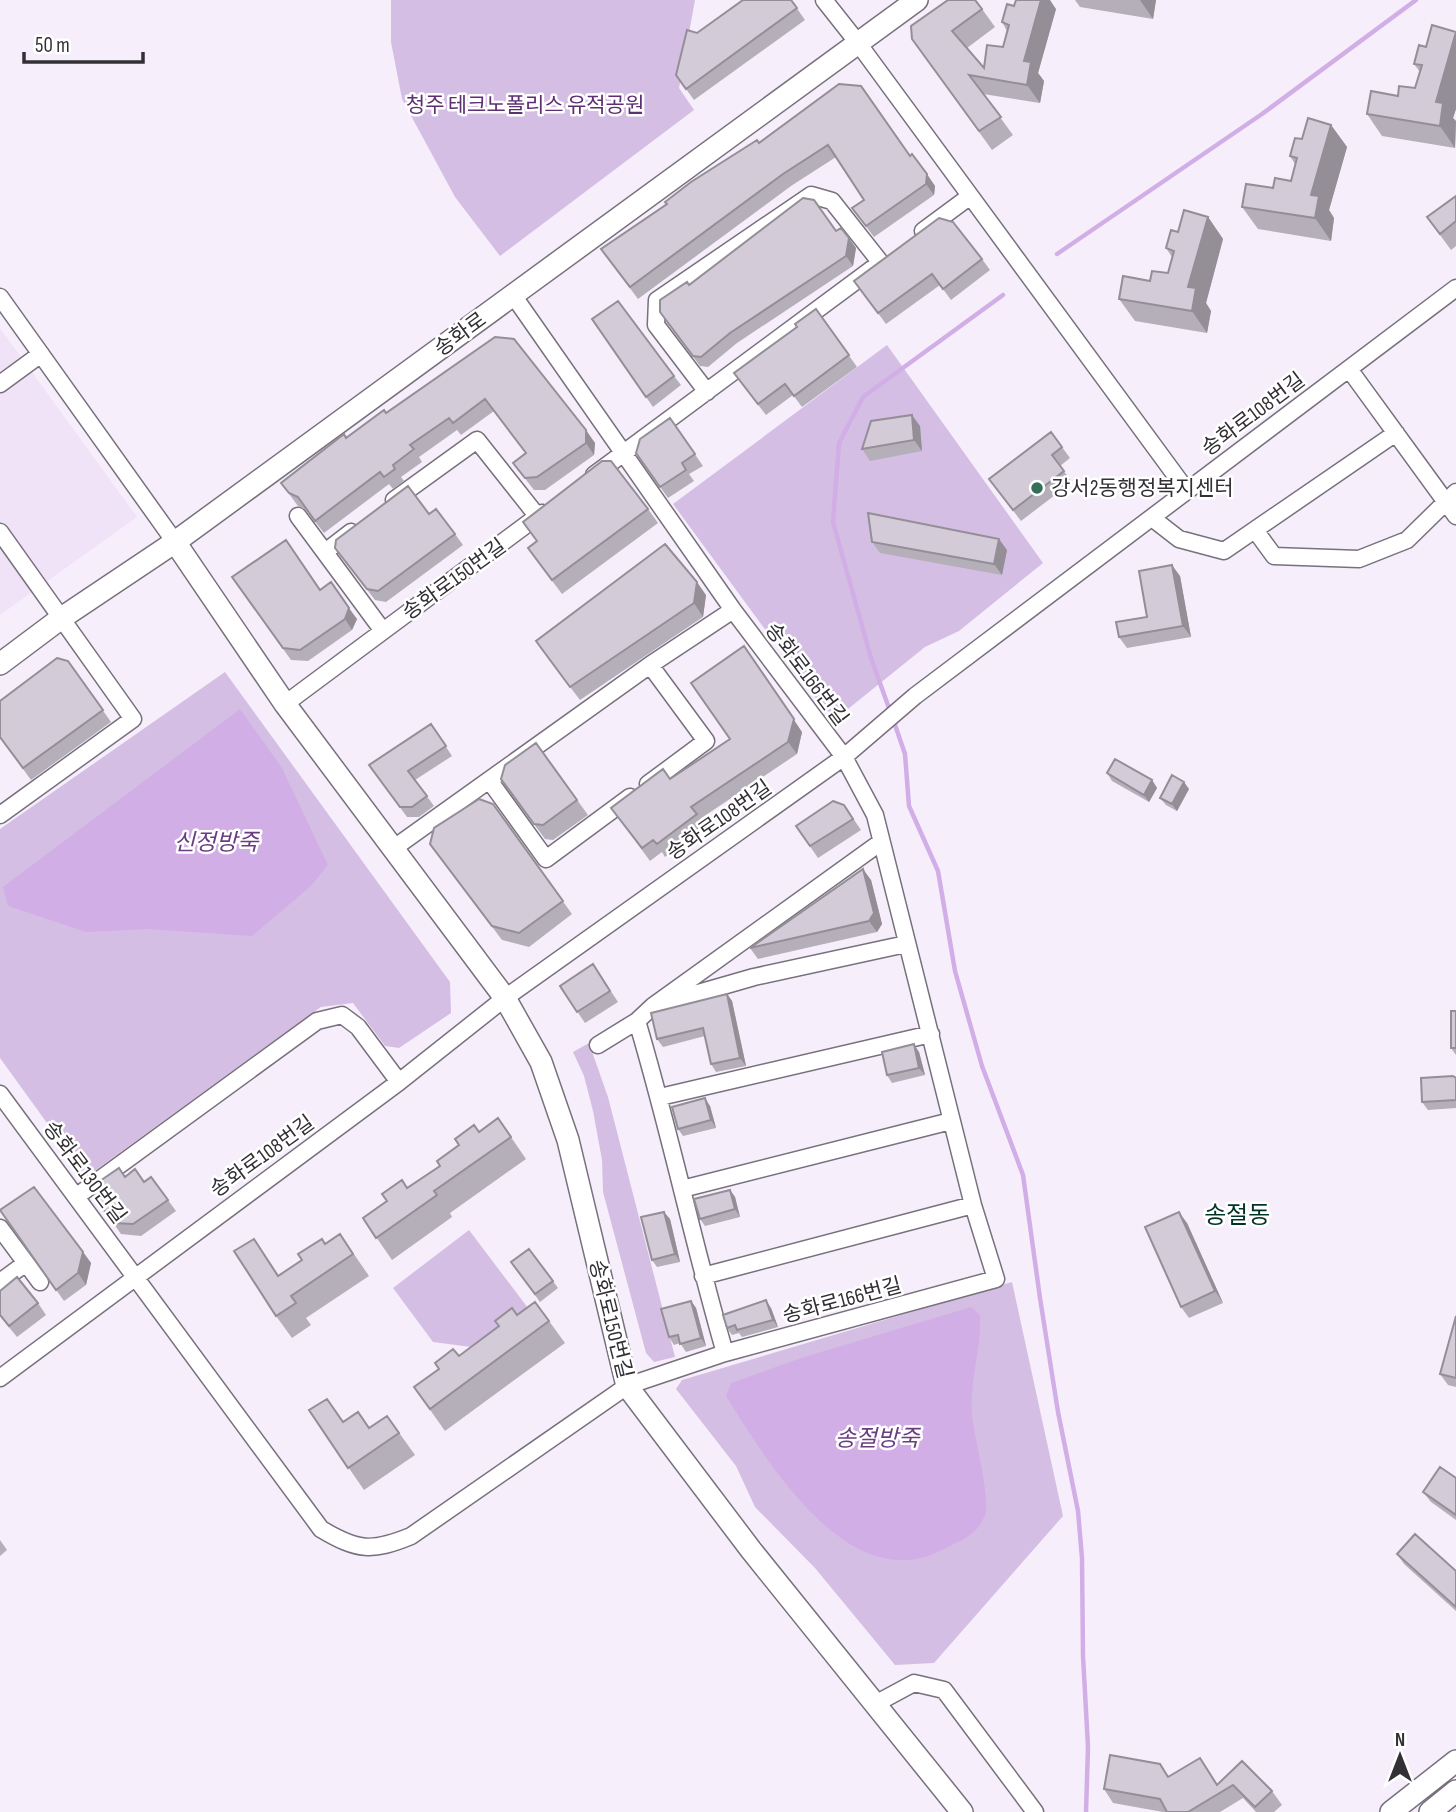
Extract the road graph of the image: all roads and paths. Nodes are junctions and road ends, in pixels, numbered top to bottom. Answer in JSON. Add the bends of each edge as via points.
{"nodes":[{"id":1,"x":824,"y":0,"type":"edge"},
{"id":2,"x":917,"y":0,"type":"edge"},
{"id":3,"x":858,"y":43,"type":"junction"},
{"id":4,"x":969,"y":197,"type":"junction"},
{"id":5,"x":914,"y":238,"type":"edge"},
{"id":6,"x":1456,"y":288,"type":"edge"},
{"id":7,"x":513,"y":295,"type":"junction"},
{"id":8,"x":0,"y":298,"type":"edge"},
{"id":9,"x":41,"y":354,"type":"junction"},
{"id":10,"x":1349,"y":369,"type":"junction"},
{"id":11,"x":0,"y":384,"type":"edge"},
{"id":12,"x":706,"y":392,"type":"junction"},
{"id":13,"x":1395,"y":433,"type":"junction"},
{"id":14,"x":623,"y":454,"type":"junction"},
{"id":15,"x":580,"y":485,"type":"edge"},
{"id":16,"x":1187,"y":491,"type":"junction"},
{"id":17,"x":1450,"y":496,"type":"edge"},
{"id":18,"x":559,"y":501,"type":"edge"},
{"id":19,"x":298,"y":516,"type":"dead end"},
{"id":20,"x":1456,"y":516,"type":"edge"},
{"id":21,"x":538,"y":517,"type":"junction"},
{"id":22,"x":1152,"y":518,"type":"junction"},
{"id":23,"x":1255,"y":530,"type":"junction"},
{"id":24,"x":0,"y":532,"type":"edge"},
{"id":25,"x":175,"y":542,"type":"junction"},
{"id":26,"x":325,"y":552,"type":"junction"},
{"id":27,"x":733,"y":610,"type":"junction"},
{"id":28,"x":60,"y":619,"type":"junction"},
{"id":29,"x":383,"y":631,"type":"junction"},
{"id":30,"x":0,"y":664,"type":"edge"},
{"id":31,"x":650,"y":665,"type":"junction"},
{"id":32,"x":285,"y":704,"type":"junction"},
{"id":33,"x":844,"y":757,"type":"junction"},
{"id":34,"x":489,"y":780,"type":"junction"},
{"id":35,"x":0,"y":815,"type":"edge"},
{"id":36,"x":881,"y":842,"type":"junction"},
{"id":37,"x":394,"y":848,"type":"junction"},
{"id":38,"x":906,"y":944,"type":"junction"},
{"id":39,"x":730,"y":953,"type":"junction"},
{"id":40,"x":754,"y":977,"type":"junction"},
{"id":41,"x":505,"y":998,"type":"junction"},
{"id":42,"x":653,"y":1006,"type":"junction"},
{"id":43,"x":637,"y":1021,"type":"junction"},
{"id":44,"x":931,"y":1034,"type":"junction"},
{"id":45,"x":598,"y":1045,"type":"dead end"},
{"id":46,"x":399,"y":1082,"type":"junction"},
{"id":47,"x":0,"y":1094,"type":"edge"},
{"id":48,"x":660,"y":1097,"type":"junction"},
{"id":49,"x":951,"y":1121,"type":"junction"},
{"id":50,"x":682,"y":1189,"type":"junction"},
{"id":51,"x":78,"y":1196,"type":"junction"},
{"id":52,"x":973,"y":1205,"type":"junction"},
{"id":53,"x":0,"y":1228,"type":"edge"},
{"id":54,"x":26,"y":1264,"type":"junction"},
{"id":55,"x":135,"y":1276,"type":"junction"},
{"id":56,"x":703,"y":1276,"type":"junction"},
{"id":57,"x":0,"y":1282,"type":"edge"},
{"id":58,"x":40,"y":1282,"type":"edge"},
{"id":59,"x":725,"y":1353,"type":"junction"},
{"id":60,"x":0,"y":1378,"type":"edge"},
{"id":61,"x":627,"y":1386,"type":"junction"},
{"id":62,"x":875,"y":1704,"type":"junction"},
{"id":63,"x":1456,"y":1761,"type":"edge"},
{"id":64,"x":1456,"y":1791,"type":"edge"},
{"id":65,"x":962,"y":1812,"type":"edge"},
{"id":66,"x":1035,"y":1812,"type":"edge"},
{"id":67,"x":1391,"y":1812,"type":"edge"},
{"id":68,"x":1430,"y":1812,"type":"edge"}],
"edges":[{"from":1,"to":3,"type":"street"},
{"from":2,"to":3,"type":"street","name":"송화로"},
{"from":3,"to":4,"type":"street"},
{"from":3,"to":7,"type":"street","name":"송화로"},
{"from":4,"to":5,"type":"street"},
{"from":4,"to":16,"type":"street"},
{"from":6,"to":10,"type":"street","name":"송화로108번길"},
{"from":7,"to":14,"type":"street","name":"송화로166번길"},
{"from":7,"to":25,"type":"street","name":"송화로"},
{"from":8,"to":9,"type":"street"},
{"from":9,"to":11,"type":"street"},
{"from":9,"to":25,"type":"street"},
{"from":10,"to":13,"type":"street"},
{"from":10,"to":16,"type":"street","name":"송화로108번길"},
{"from":12,"to":12,"type":"street","via":[[886,259],[832,201],[811,194],[657,300],[656,325]]},
{"from":12,"to":14,"type":"street"},
{"from":13,"to":17,"type":"street"},
{"from":13,"to":23,"type":"street"},
{"from":14,"to":15,"type":"street"},
{"from":14,"to":27,"type":"street","name":"송화로166번길"},
{"from":16,"to":22,"type":"street","name":"송화로108번길"},
{"from":17,"to":20,"type":"street"},
{"from":17,"to":23,"type":"street","via":[[1407,540],[1359,559],[1274,555]]},
{"from":18,"to":21,"type":"street","name":"송화로150번길"},
{"from":19,"to":26,"type":"street"},
{"from":21,"to":26,"type":"street","via":[[477,440]]},
{"from":21,"to":29,"type":"street","name":"송화로150번길"},
{"from":22,"to":23,"type":"street","via":[[1180,539],[1224,551]]},
{"from":22,"to":33,"type":"street","name":"송화로108번길","via":[[915,696]]},
{"from":24,"to":28,"type":"street"},
{"from":25,"to":28,"type":"street","name":"송화로"},
{"from":25,"to":32,"type":"street","name":"송화로150번길"},
{"from":26,"to":29,"type":"street"},
{"from":27,"to":31,"type":"street"},
{"from":27,"to":33,"type":"street","name":"송화로166번길"},
{"from":28,"to":30,"type":"street","name":"송화로"},
{"from":28,"to":35,"type":"street","via":[[133,719]]},
{"from":29,"to":32,"type":"street","name":"송화로150번길"},
{"from":31,"to":34,"type":"street"},
{"from":31,"to":34,"type":"street","via":[[706,741],[546,859]]},
{"from":32,"to":37,"type":"street","name":"송화로150번길"},
{"from":33,"to":36,"type":"street","name":"송화로166번길","via":[[874,815]]},
{"from":33,"to":41,"type":"street","name":"송화로108번길"},
{"from":34,"to":37,"type":"street"},
{"from":36,"to":38,"type":"street","name":"송화로166번길"},
{"from":36,"to":39,"type":"street"},
{"from":37,"to":41,"type":"street","name":"송화로150번길"},
{"from":38,"to":40,"type":"street"},
{"from":38,"to":44,"type":"street","name":"송화로166번길"},
{"from":39,"to":40,"type":"street","via":[[727,965],[733,972]]},
{"from":39,"to":42,"type":"street"},
{"from":40,"to":42,"type":"street"},
{"from":41,"to":46,"type":"street","name":"송화로108번길"},
{"from":41,"to":61,"type":"street","name":"송화로150번길","via":[[541,1062],[568,1140]]},
{"from":42,"to":43,"type":"street"},
{"from":43,"to":45,"type":"street"},
{"from":43,"to":48,"type":"street"},
{"from":44,"to":48,"type":"street"},
{"from":44,"to":49,"type":"street","name":"송화로166번길"},
{"from":46,"to":51,"type":"street","via":[[351,1021],[342,1015],[317,1021]]},
{"from":46,"to":55,"type":"street","name":"송화로108번길"},
{"from":47,"to":51,"type":"street","name":"송화로130번길"},
{"from":48,"to":50,"type":"street"},
{"from":49,"to":50,"type":"street"},
{"from":49,"to":52,"type":"street","name":"송화로166번길"},
{"from":50,"to":56,"type":"street"},
{"from":51,"to":55,"type":"street","name":"송화로130번길"},
{"from":52,"to":56,"type":"street"},
{"from":52,"to":59,"type":"street","name":"송화로166번길","via":[[996,1279]]},
{"from":53,"to":54,"type":"street"},
{"from":54,"to":57,"type":"street"},
{"from":54,"to":58,"type":"street"},
{"from":55,"to":60,"type":"street","name":"송화로108번길"},
{"from":55,"to":61,"type":"street","name":"송화로130번길","via":[[321,1529],[349,1546],[382,1548],[411,1536]]},
{"from":56,"to":59,"type":"street"},
{"from":59,"to":61,"type":"street","name":"송화로166번길"},
{"from":61,"to":62,"type":"street","name":"송화로150번길"},
{"from":62,"to":65,"type":"street","name":"송화로150번길"},
{"from":62,"to":66,"type":"street","via":[[914,1683],[944,1690]]},
{"from":63,"to":67,"type":"street"},
{"from":64,"to":68,"type":"street"}]}
